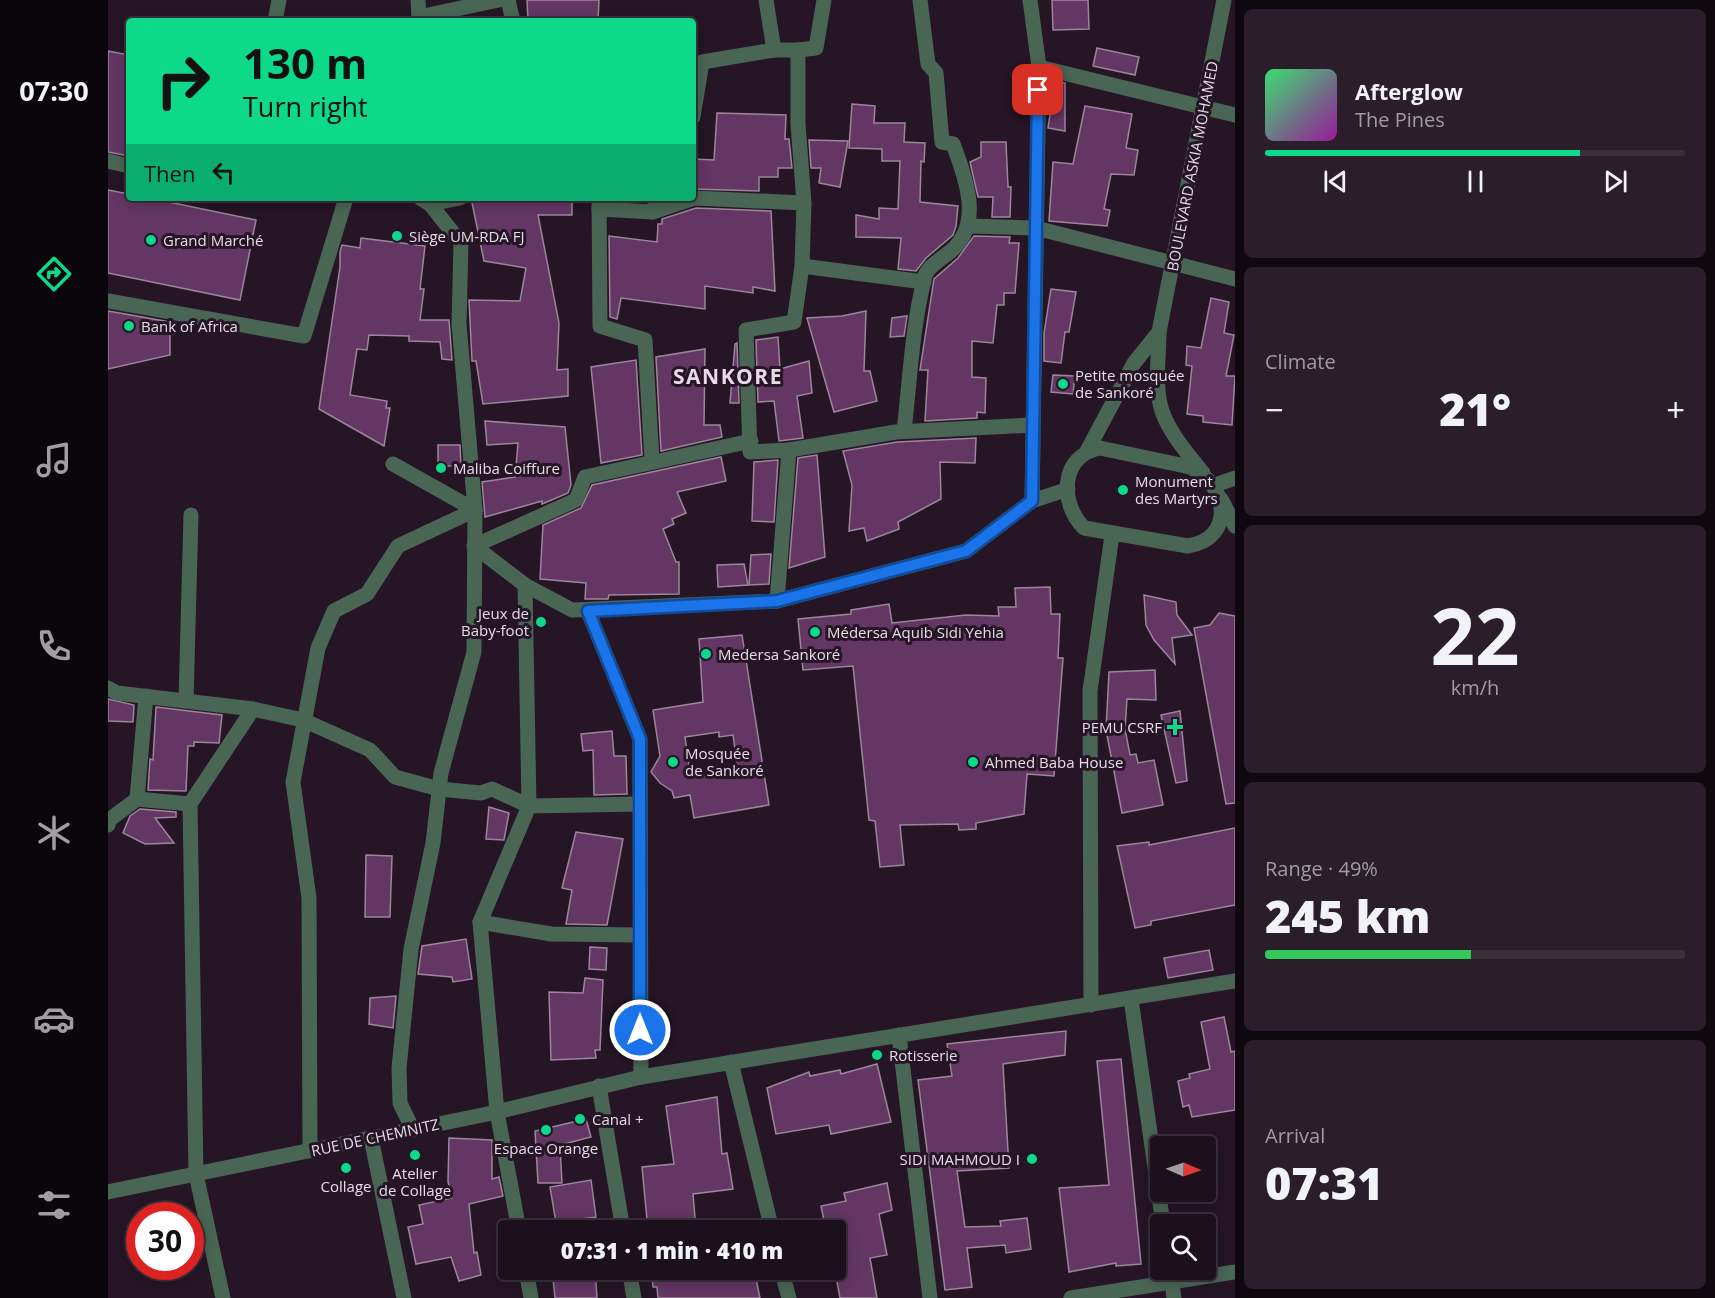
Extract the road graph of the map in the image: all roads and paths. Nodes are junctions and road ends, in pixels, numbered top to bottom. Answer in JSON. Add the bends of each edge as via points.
{"nodes":[{"id":1,"x":279,"y":0,"type":"edge"},
{"id":2,"x":418,"y":0,"type":"edge"},
{"id":3,"x":500,"y":0,"type":"edge"},
{"id":4,"x":508,"y":0,"type":"edge"},
{"id":5,"x":766,"y":0,"type":"edge"},
{"id":6,"x":825,"y":0,"type":"edge"},
{"id":7,"x":920,"y":0,"type":"edge"},
{"id":8,"x":1030,"y":0,"type":"edge"},
{"id":9,"x":1224,"y":0,"type":"edge"},
{"id":10,"x":275,"y":18,"type":"edge"},
{"id":11,"x":418,"y":18,"type":"edge"},
{"id":12,"x":422,"y":18,"type":"edge"},
{"id":13,"x":512,"y":18,"type":"edge"},
{"id":14,"x":774,"y":50,"type":"junction"},
{"id":15,"x":798,"y":50,"type":"junction"},
{"id":16,"x":1039,"y":67,"type":"junction"},
{"id":17,"x":696,"y":99,"type":"edge"},
{"id":18,"x":1203,"y":108,"type":"junction"},
{"id":19,"x":1235,"y":115,"type":"edge"},
{"id":20,"x":108,"y":161,"type":"edge"},
{"id":21,"x":126,"y":165,"type":"edge"},
{"id":22,"x":696,"y":198,"type":"edge"},
{"id":23,"x":345,"y":201,"type":"edge"},
{"id":24,"x":425,"y":201,"type":"edge"},
{"id":25,"x":678,"y":201,"type":"edge"},
{"id":26,"x":599,"y":203,"type":"edge"},
{"id":27,"x":804,"y":203,"type":"junction"},
{"id":28,"x":655,"y":205,"type":"edge"},
{"id":29,"x":970,"y":225,"type":"junction"},
{"id":30,"x":1036,"y":228,"type":"junction"},
{"id":31,"x":1174,"y":262,"type":"junction"},
{"id":32,"x":802,"y":266,"type":"junction"},
{"id":33,"x":1235,"y":279,"type":"edge"},
{"id":34,"x":924,"y":282,"type":"junction"},
{"id":35,"x":108,"y":301,"type":"edge"},
{"id":36,"x":1159,"y":332,"type":"junction"},
{"id":37,"x":1033,"y":425,"type":"junction"},
{"id":38,"x":904,"y":431,"type":"junction"},
{"id":39,"x":751,"y":441,"type":"junction"},
{"id":40,"x":789,"y":450,"type":"junction"},
{"id":41,"x":1087,"y":451,"type":"junction"},
{"id":42,"x":652,"y":461,"type":"junction"},
{"id":43,"x":393,"y":464,"type":"dead end"},
{"id":44,"x":1203,"y":473,"type":"junction"},
{"id":45,"x":1235,"y":477,"type":"edge"},
{"id":46,"x":1218,"y":492,"type":"junction"},
{"id":47,"x":1068,"y":496,"type":"junction"},
{"id":48,"x":1032,"y":501,"type":"junction"},
{"id":49,"x":475,"y":510,"type":"junction"},
{"id":50,"x":191,"y":515,"type":"dead end"},
{"id":51,"x":1235,"y":526,"type":"edge"},
{"id":52,"x":1112,"y":535,"type":"junction"},
{"id":53,"x":474,"y":546,"type":"junction"},
{"id":54,"x":525,"y":585,"type":"junction"},
{"id":55,"x":777,"y":601,"type":"junction"},
{"id":56,"x":588,"y":611,"type":"junction"},
{"id":57,"x":108,"y":688,"type":"edge"},
{"id":58,"x":146,"y":696,"type":"junction"},
{"id":59,"x":186,"y":701,"type":"junction"},
{"id":60,"x":253,"y":709,"type":"junction"},
{"id":61,"x":303,"y":720,"type":"junction"},
{"id":62,"x":439,"y":789,"type":"junction"},
{"id":63,"x":137,"y":798,"type":"junction"},
{"id":64,"x":190,"y":804,"type":"junction"},
{"id":65,"x":640,"y":804,"type":"junction"},
{"id":66,"x":529,"y":806,"type":"junction"},
{"id":67,"x":108,"y":825,"type":"edge"},
{"id":68,"x":480,"y":922,"type":"junction"},
{"id":69,"x":640,"y":935,"type":"junction"},
{"id":70,"x":1235,"y":981,"type":"edge"},
{"id":71,"x":1131,"y":999,"type":"junction"},
{"id":72,"x":1091,"y":1005,"type":"junction"},
{"id":73,"x":898,"y":1035,"type":"junction"},
{"id":74,"x":731,"y":1062,"type":"junction"},
{"id":75,"x":640,"y":1077,"type":"junction"},
{"id":76,"x":599,"y":1086,"type":"junction"},
{"id":77,"x":497,"y":1112,"type":"junction"},
{"id":78,"x":412,"y":1128,"type":"junction"},
{"id":79,"x":370,"y":1138,"type":"junction"},
{"id":80,"x":310,"y":1150,"type":"junction"},
{"id":81,"x":196,"y":1173,"type":"junction"},
{"id":82,"x":108,"y":1192,"type":"edge"},
{"id":83,"x":1162,"y":1214,"type":"edge"},
{"id":84,"x":517,"y":1220,"type":"edge"},
{"id":85,"x":621,"y":1220,"type":"edge"},
{"id":86,"x":770,"y":1220,"type":"edge"},
{"id":87,"x":1235,"y":1272,"type":"edge"},
{"id":88,"x":528,"y":1280,"type":"edge"},
{"id":89,"x":631,"y":1280,"type":"edge"},
{"id":90,"x":784,"y":1280,"type":"edge"},
{"id":91,"x":1172,"y":1283,"type":"edge"},
{"id":92,"x":223,"y":1298,"type":"edge"},
{"id":93,"x":404,"y":1298,"type":"edge"},
{"id":94,"x":531,"y":1298,"type":"edge"},
{"id":95,"x":634,"y":1298,"type":"edge"},
{"id":96,"x":789,"y":1298,"type":"edge"},
{"id":97,"x":930,"y":1298,"type":"edge"},
{"id":98,"x":1071,"y":1298,"type":"edge"}],
"edges":[{"from":1,"to":10,"type":"street"},
{"from":2,"to":11,"type":"street"},
{"from":3,"to":12,"type":"street"},
{"from":4,"to":13,"type":"street"},
{"from":5,"to":14,"type":"street"},
{"from":6,"to":15,"type":"street","via":[[816,48]]},
{"from":7,"to":29,"type":"street","via":[[928,64],[936,73],[942,142],[953,144],[967,179]]},
{"from":8,"to":16,"type":"street"},
{"from":9,"to":18,"type":"street","name":"BOULEVARD ASKIA MOHAMED"},
{"from":14,"to":15,"type":"street"},
{"from":14,"to":17,"type":"street","via":[[702,62]]},
{"from":15,"to":27,"type":"street"},
{"from":16,"to":18,"type":"street"},
{"from":16,"to":30,"type":"street"},
{"from":18,"to":19,"type":"street"},
{"from":18,"to":31,"type":"street","name":"BOULEVARD ASKIA MOHAMED"},
{"from":20,"to":21,"type":"street"},
{"from":22,"to":27,"type":"street"},
{"from":23,"to":35,"type":"street","via":[[304,336]]},
{"from":24,"to":49,"type":"street","via":[[461,243],[459,324]]},
{"from":25,"to":28,"type":"street"},
{"from":26,"to":28,"type":"street"},
{"from":26,"to":42,"type":"street","via":[[600,326],[645,340]]},
{"from":27,"to":32,"type":"street"},
{"from":29,"to":30,"type":"street"},
{"from":29,"to":34,"type":"street","via":[[958,245],[926,272]]},
{"from":30,"to":31,"type":"street"},
{"from":30,"to":37,"type":"street"},
{"from":31,"to":33,"type":"street"},
{"from":31,"to":36,"type":"street","name":"BOULEVARD ASKIA MOHAMED"},
{"from":32,"to":34,"type":"street"},
{"from":32,"to":39,"type":"street","via":[[794,322],[746,330]]},
{"from":34,"to":38,"type":"street"},
{"from":36,"to":41,"type":"street","via":[[1134,363]]},
{"from":36,"to":44,"type":"street","name":"BOULEVARD ASKIA MOHAMED","via":[[1162,410]]},
{"from":37,"to":38,"type":"street"},
{"from":37,"to":48,"type":"street"},
{"from":38,"to":40,"type":"street"},
{"from":39,"to":40,"type":"street","via":[[750,452]]},
{"from":39,"to":42,"type":"street"},
{"from":40,"to":55,"type":"street"},
{"from":41,"to":44,"type":"street","via":[[1100,448]]},
{"from":41,"to":47,"type":"street","via":[[1075,460]]},
{"from":42,"to":53,"type":"street","via":[[585,477],[576,500]]},
{"from":43,"to":49,"type":"street"},
{"from":44,"to":46,"type":"street","name":"BOULEVARD ASKIA MOHAMED"},
{"from":45,"to":46,"type":"street"},
{"from":46,"to":51,"type":"street","name":"BOULEVARD ASKIA MOHAMED"},
{"from":46,"to":52,"type":"street","via":[[1215,534],[1204,544],[1188,546]]},
{"from":47,"to":48,"type":"street"},
{"from":47,"to":52,"type":"street","via":[[1075,519],[1084,528]]},
{"from":48,"to":55,"type":"street","via":[[966,551]]},
{"from":49,"to":53,"type":"street"},
{"from":49,"to":61,"type":"street","via":[[398,546],[367,594],[334,611],[318,648]]},
{"from":50,"to":59,"type":"street"},
{"from":52,"to":72,"type":"street","via":[[1090,691]]},
{"from":53,"to":54,"type":"street"},
{"from":53,"to":62,"type":"street","via":[[474,652]]},
{"from":54,"to":56,"type":"street","via":[[572,610]]},
{"from":54,"to":66,"type":"street"},
{"from":55,"to":56,"type":"street"},
{"from":56,"to":65,"type":"street","via":[[640,739]]},
{"from":57,"to":58,"type":"street","via":[[117,693]]},
{"from":58,"to":59,"type":"street"},
{"from":58,"to":63,"type":"street"},
{"from":59,"to":60,"type":"street"},
{"from":60,"to":61,"type":"street"},
{"from":60,"to":64,"type":"street"},
{"from":61,"to":62,"type":"street","via":[[370,750],[395,777]]},
{"from":61,"to":80,"type":"street","via":[[293,783],[309,898]]},
{"from":62,"to":66,"type":"street","via":[[481,793],[492,789]]},
{"from":62,"to":78,"type":"street","via":[[404,1002],[400,1103]]},
{"from":63,"to":64,"type":"street"},
{"from":63,"to":67,"type":"street"},
{"from":64,"to":81,"type":"street"},
{"from":65,"to":66,"type":"street"},
{"from":65,"to":69,"type":"street"},
{"from":66,"to":68,"type":"street"},
{"from":68,"to":69,"type":"street","via":[[551,934]]},
{"from":68,"to":77,"type":"street"},
{"from":69,"to":75,"type":"street"},
{"from":70,"to":71,"type":"street","name":"RUE DE CHEMNITZ"},
{"from":71,"to":72,"type":"street","name":"RUE DE CHEMNITZ"},
{"from":71,"to":83,"type":"street"},
{"from":72,"to":73,"type":"street","name":"RUE DE CHEMNITZ"},
{"from":73,"to":74,"type":"street","name":"RUE DE CHEMNITZ"},
{"from":73,"to":97,"type":"street"},
{"from":74,"to":75,"type":"street","name":"RUE DE CHEMNITZ"},
{"from":74,"to":86,"type":"street"},
{"from":75,"to":76,"type":"street","name":"RUE DE CHEMNITZ"},
{"from":76,"to":77,"type":"street","name":"RUE DE CHEMNITZ"},
{"from":76,"to":85,"type":"street"},
{"from":77,"to":78,"type":"street","name":"RUE DE CHEMNITZ"},
{"from":77,"to":84,"type":"street"},
{"from":78,"to":79,"type":"street","name":"RUE DE CHEMNITZ"},
{"from":79,"to":80,"type":"street","name":"RUE DE CHEMNITZ"},
{"from":79,"to":93,"type":"street"},
{"from":80,"to":81,"type":"street","name":"RUE DE CHEMNITZ"},
{"from":81,"to":82,"type":"street","name":"RUE DE CHEMNITZ"},
{"from":81,"to":92,"type":"street"},
{"from":87,"to":91,"type":"street"},
{"from":88,"to":94,"type":"street"},
{"from":89,"to":95,"type":"street"},
{"from":90,"to":96,"type":"street"},
{"from":91,"to":98,"type":"street"}]}
